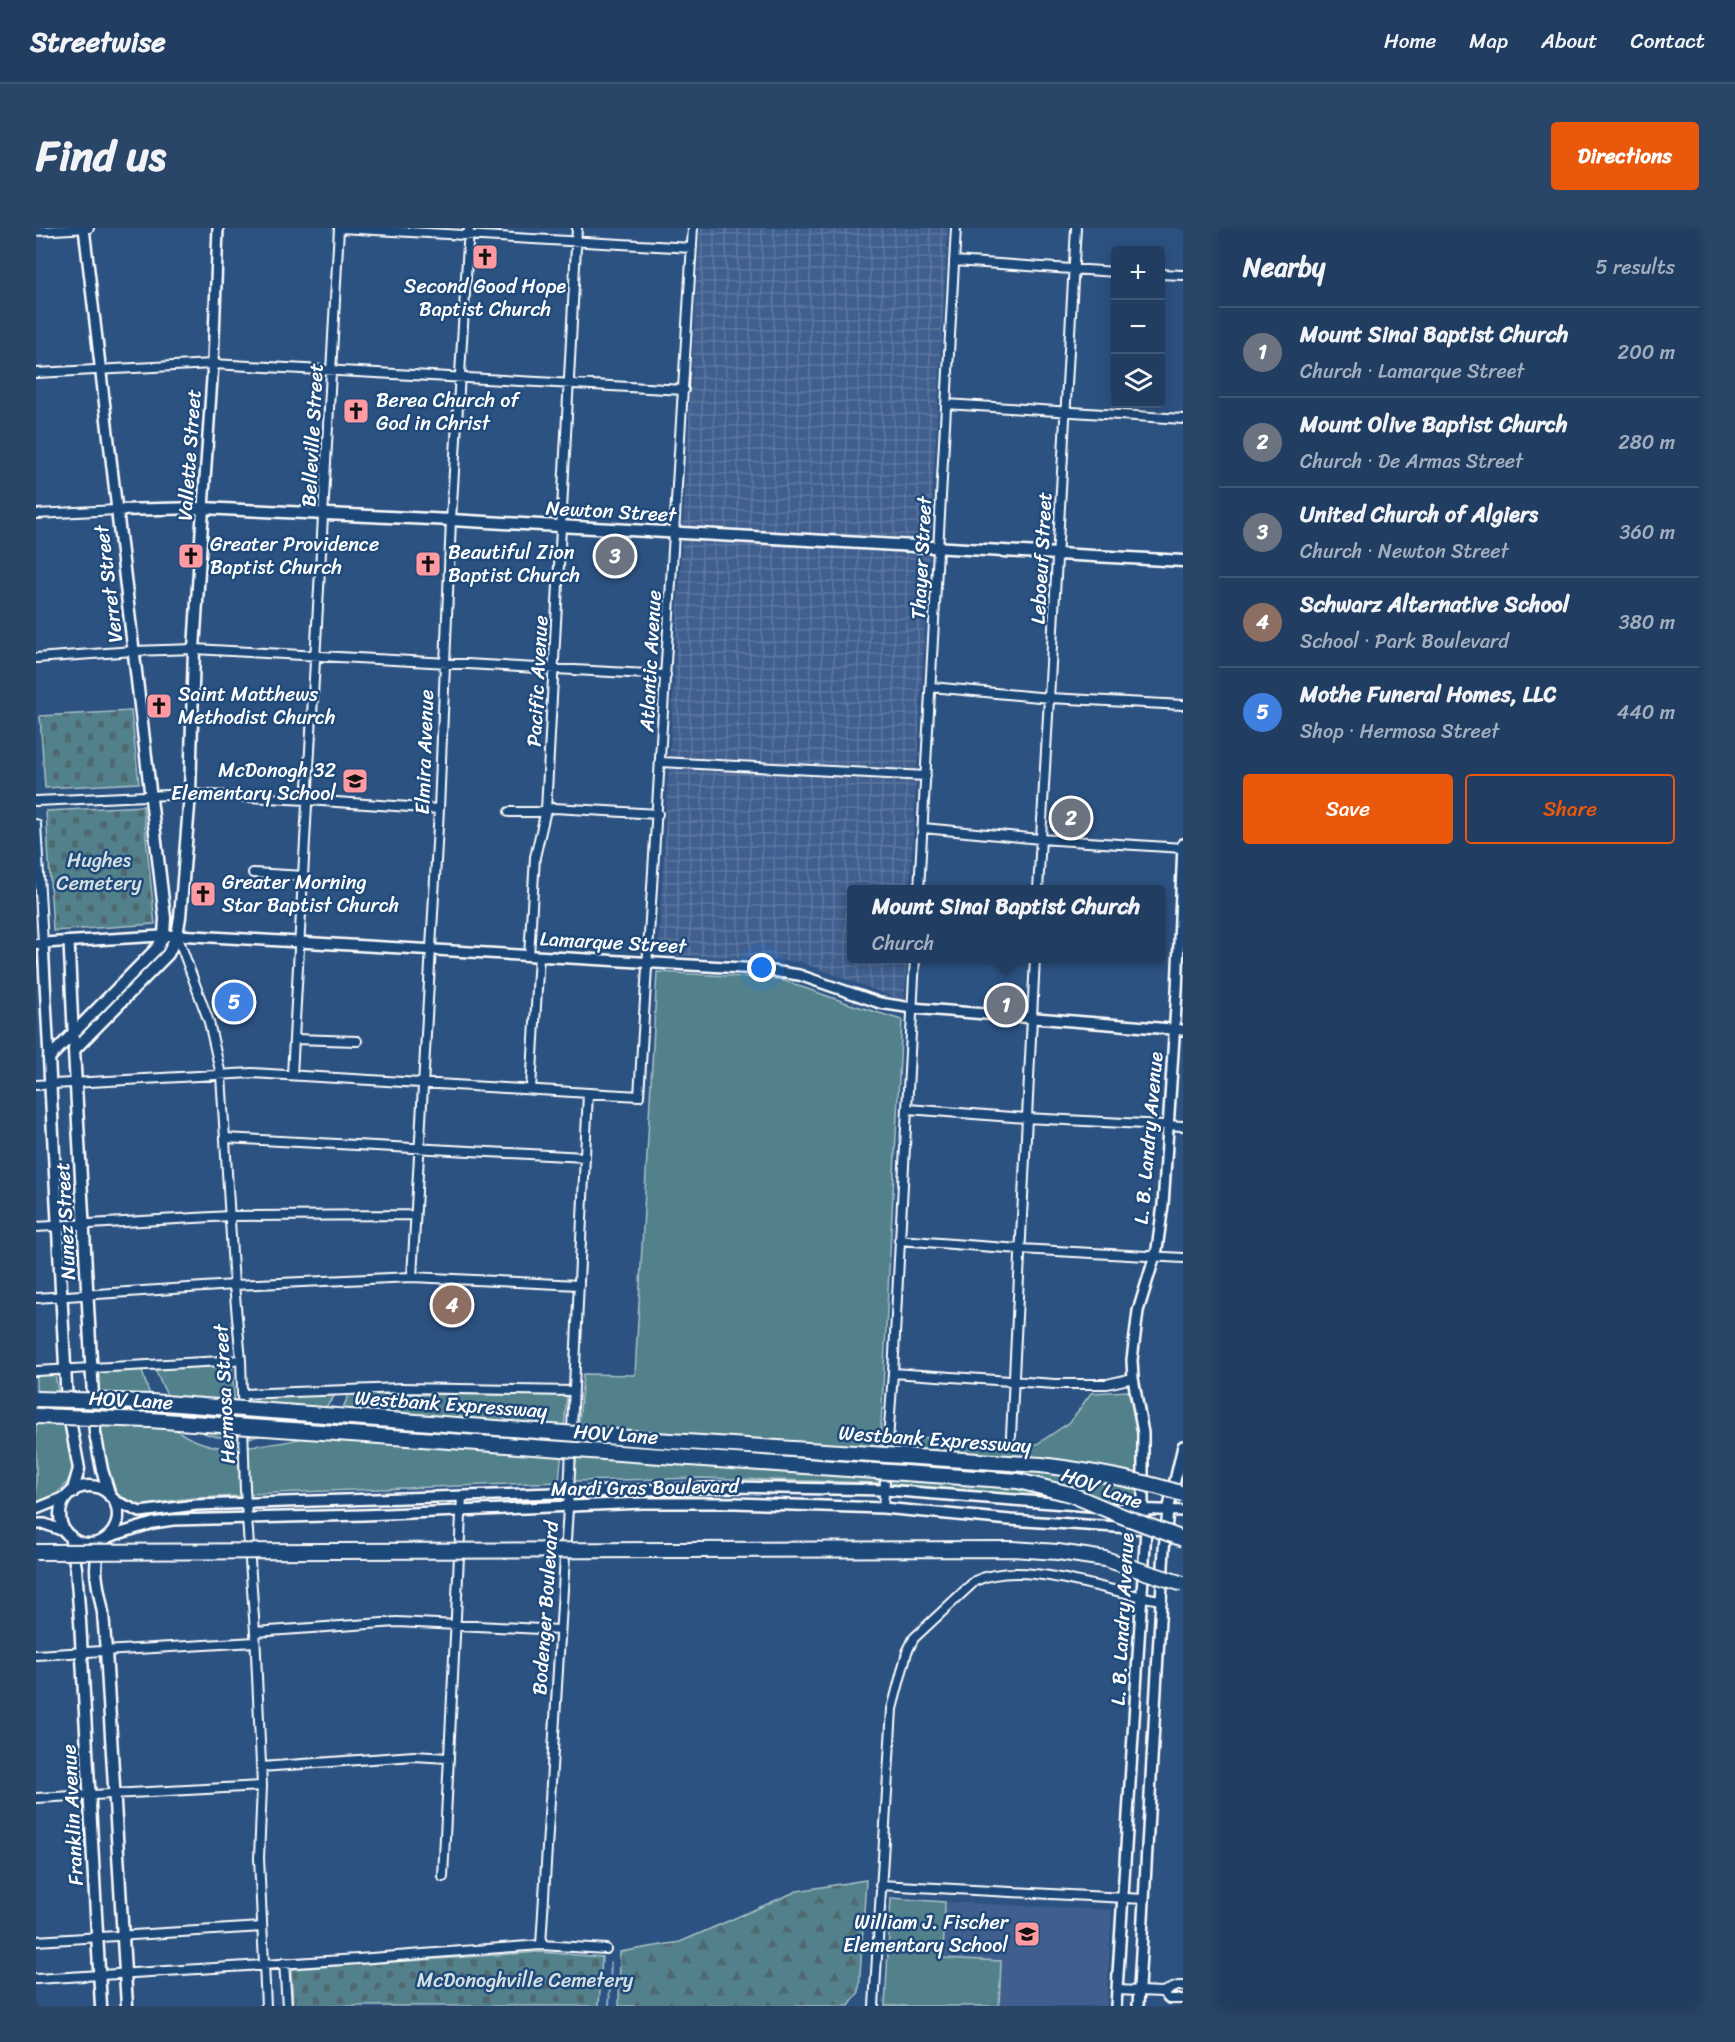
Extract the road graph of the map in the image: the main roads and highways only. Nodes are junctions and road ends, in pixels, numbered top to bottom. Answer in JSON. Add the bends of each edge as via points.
{"nodes":[{"id":1,"x":203,"y":508,"type":"junction"},
{"id":2,"x":117,"y":510,"type":"joint"},
{"id":3,"x":1183,"y":561,"type":"edge"},
{"id":4,"x":74,"y":1050,"type":"joint"},
{"id":5,"x":49,"y":1058,"type":"joint"},
{"id":6,"x":36,"y":1400,"type":"edge"},
{"id":7,"x":36,"y":1416,"type":"edge"},
{"id":8,"x":70,"y":1494,"type":"junction"},
{"id":9,"x":1183,"y":1494,"type":"edge"},
{"id":10,"x":112,"y":1498,"type":"junction"},
{"id":11,"x":68,"y":1534,"type":"junction"},
{"id":12,"x":106,"y":1538,"type":"junction"},
{"id":13,"x":1183,"y":1539,"type":"edge"},
{"id":14,"x":36,"y":1552,"type":"edge"},
{"id":15,"x":1183,"y":1584,"type":"edge"},
{"id":16,"x":101,"y":2006,"type":"edge"},
{"id":17,"x":127,"y":2006,"type":"edge"}],
"edges":[{"from":1,"to":2,"type":"main road","name":"Newton Street"},
{"from":1,"to":3,"type":"main road","name":"Newton Street"},
{"from":1,"to":4,"type":"main road","name":"Vallette Street","via":[[190,794],[177,935],[168,954]]},
{"from":2,"to":5,"type":"main road","name":"Verret Street","via":[[164,935],[158,947]]},
{"from":4,"to":10,"type":"main road","name":"Nunez Street","via":[[97,1444]]},
{"from":5,"to":8,"type":"main road","name":"Nunez Street","via":[[67,1404],[80,1469]]},
{"from":6,"to":9,"type":"highway","name":"Westbank Expressway","bridge":true,"via":[[151,1402],[1041,1465],[1102,1473]]},
{"from":7,"to":13,"type":"highway","name":"HOV Lane","bridge":true,"via":[[173,1422],[1018,1481],[1070,1494]]},
{"from":8,"to":10,"type":"main road","via":[[89,1487],[103,1490]]},
{"from":8,"to":11,"type":"main road","via":[[60,1513]]},
{"from":10,"to":12,"type":"main road","via":[[118,1518]]},
{"from":11,"to":12,"type":"main road","via":[[89,1544]]},
{"from":11,"to":16,"type":"main road","name":"Franklin Avenue","via":[[76,1568],[80,1621]]},
{"from":12,"to":17,"type":"main road","via":[[98,1549],[95,1575],[106,1651]]},
{"from":14,"to":15,"type":"highway","bridge":true,"via":[[1012,1549],[1105,1559]]}]}
